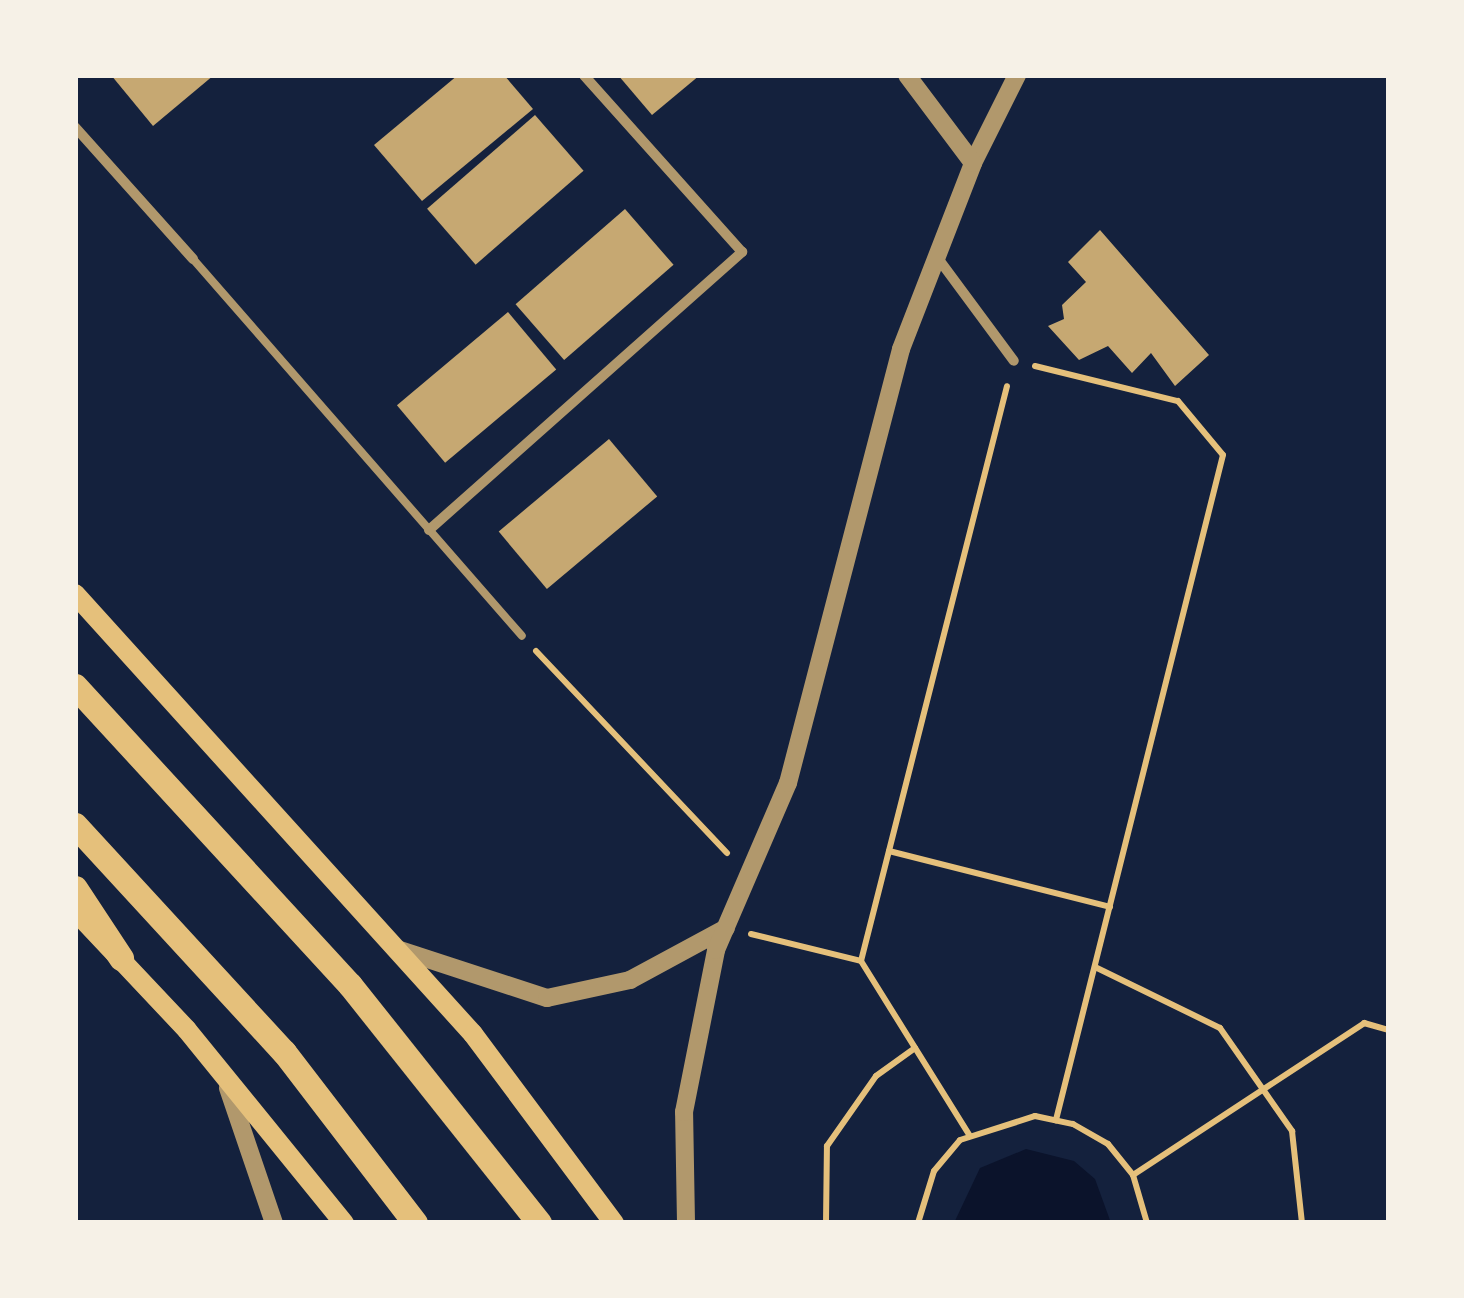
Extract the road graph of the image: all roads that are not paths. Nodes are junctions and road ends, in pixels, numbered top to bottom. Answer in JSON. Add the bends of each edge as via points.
{"nodes":[{"id":1,"x":584,"y":75,"type":"edge"},
{"id":2,"x":907,"y":75,"type":"edge"},
{"id":3,"x":1017,"y":75,"type":"edge"},
{"id":4,"x":75,"y":126,"type":"edge"},
{"id":5,"x":973,"y":163,"type":"junction"},
{"id":6,"x":193,"y":259,"type":"joint"},
{"id":7,"x":940,"y":261,"type":"junction"},
{"id":8,"x":1014,"y":361,"type":"road end"},
{"id":9,"x":429,"y":530,"type":"junction"},
{"id":10,"x":75,"y":594,"type":"edge"},
{"id":11,"x":522,"y":636,"type":"road end"},
{"id":12,"x":75,"y":686,"type":"edge"},
{"id":13,"x":75,"y":825,"type":"edge"},
{"id":14,"x":75,"y":888,"type":"edge"},
{"id":15,"x":75,"y":911,"type":"edge"},
{"id":16,"x":726,"y":928,"type":"junction"},
{"id":17,"x":397,"y":949,"type":"junction"},
{"id":18,"x":120,"y":958,"type":"junction"},
{"id":19,"x":220,"y":1070,"type":"junction"},
{"id":20,"x":274,"y":1223,"type":"edge"},
{"id":21,"x":344,"y":1223,"type":"edge"},
{"id":22,"x":416,"y":1223,"type":"edge"},
{"id":23,"x":539,"y":1223,"type":"edge"},
{"id":24,"x":614,"y":1223,"type":"edge"},
{"id":25,"x":686,"y":1223,"type":"edge"}],
"edges":[{"from":1,"to":9,"type":"street","via":[[742,252]]},
{"from":2,"to":5,"type":"street"},
{"from":3,"to":5,"type":"street"},
{"from":4,"to":6,"type":"street"},
{"from":5,"to":7,"type":"street"},
{"from":6,"to":9,"type":"lane"},
{"from":7,"to":8,"type":"street"},
{"from":7,"to":16,"type":"street","via":[[901,349],[788,783]]},
{"from":9,"to":11,"type":"lane"},
{"from":10,"to":17,"type":"main road"},
{"from":12,"to":23,"type":"main road","via":[[350,985]]},
{"from":13,"to":22,"type":"main road","via":[[284,1052]]},
{"from":14,"to":18,"type":"main road"},
{"from":15,"to":18,"type":"main road"},
{"from":16,"to":17,"type":"street","via":[[630,980],[547,998]]},
{"from":16,"to":25,"type":"street","via":[[684,1112]]},
{"from":17,"to":24,"type":"main road"},
{"from":18,"to":19,"type":"main road"},
{"from":19,"to":20,"type":"street","via":[[254,1143]]},
{"from":19,"to":21,"type":"main road"}]}
